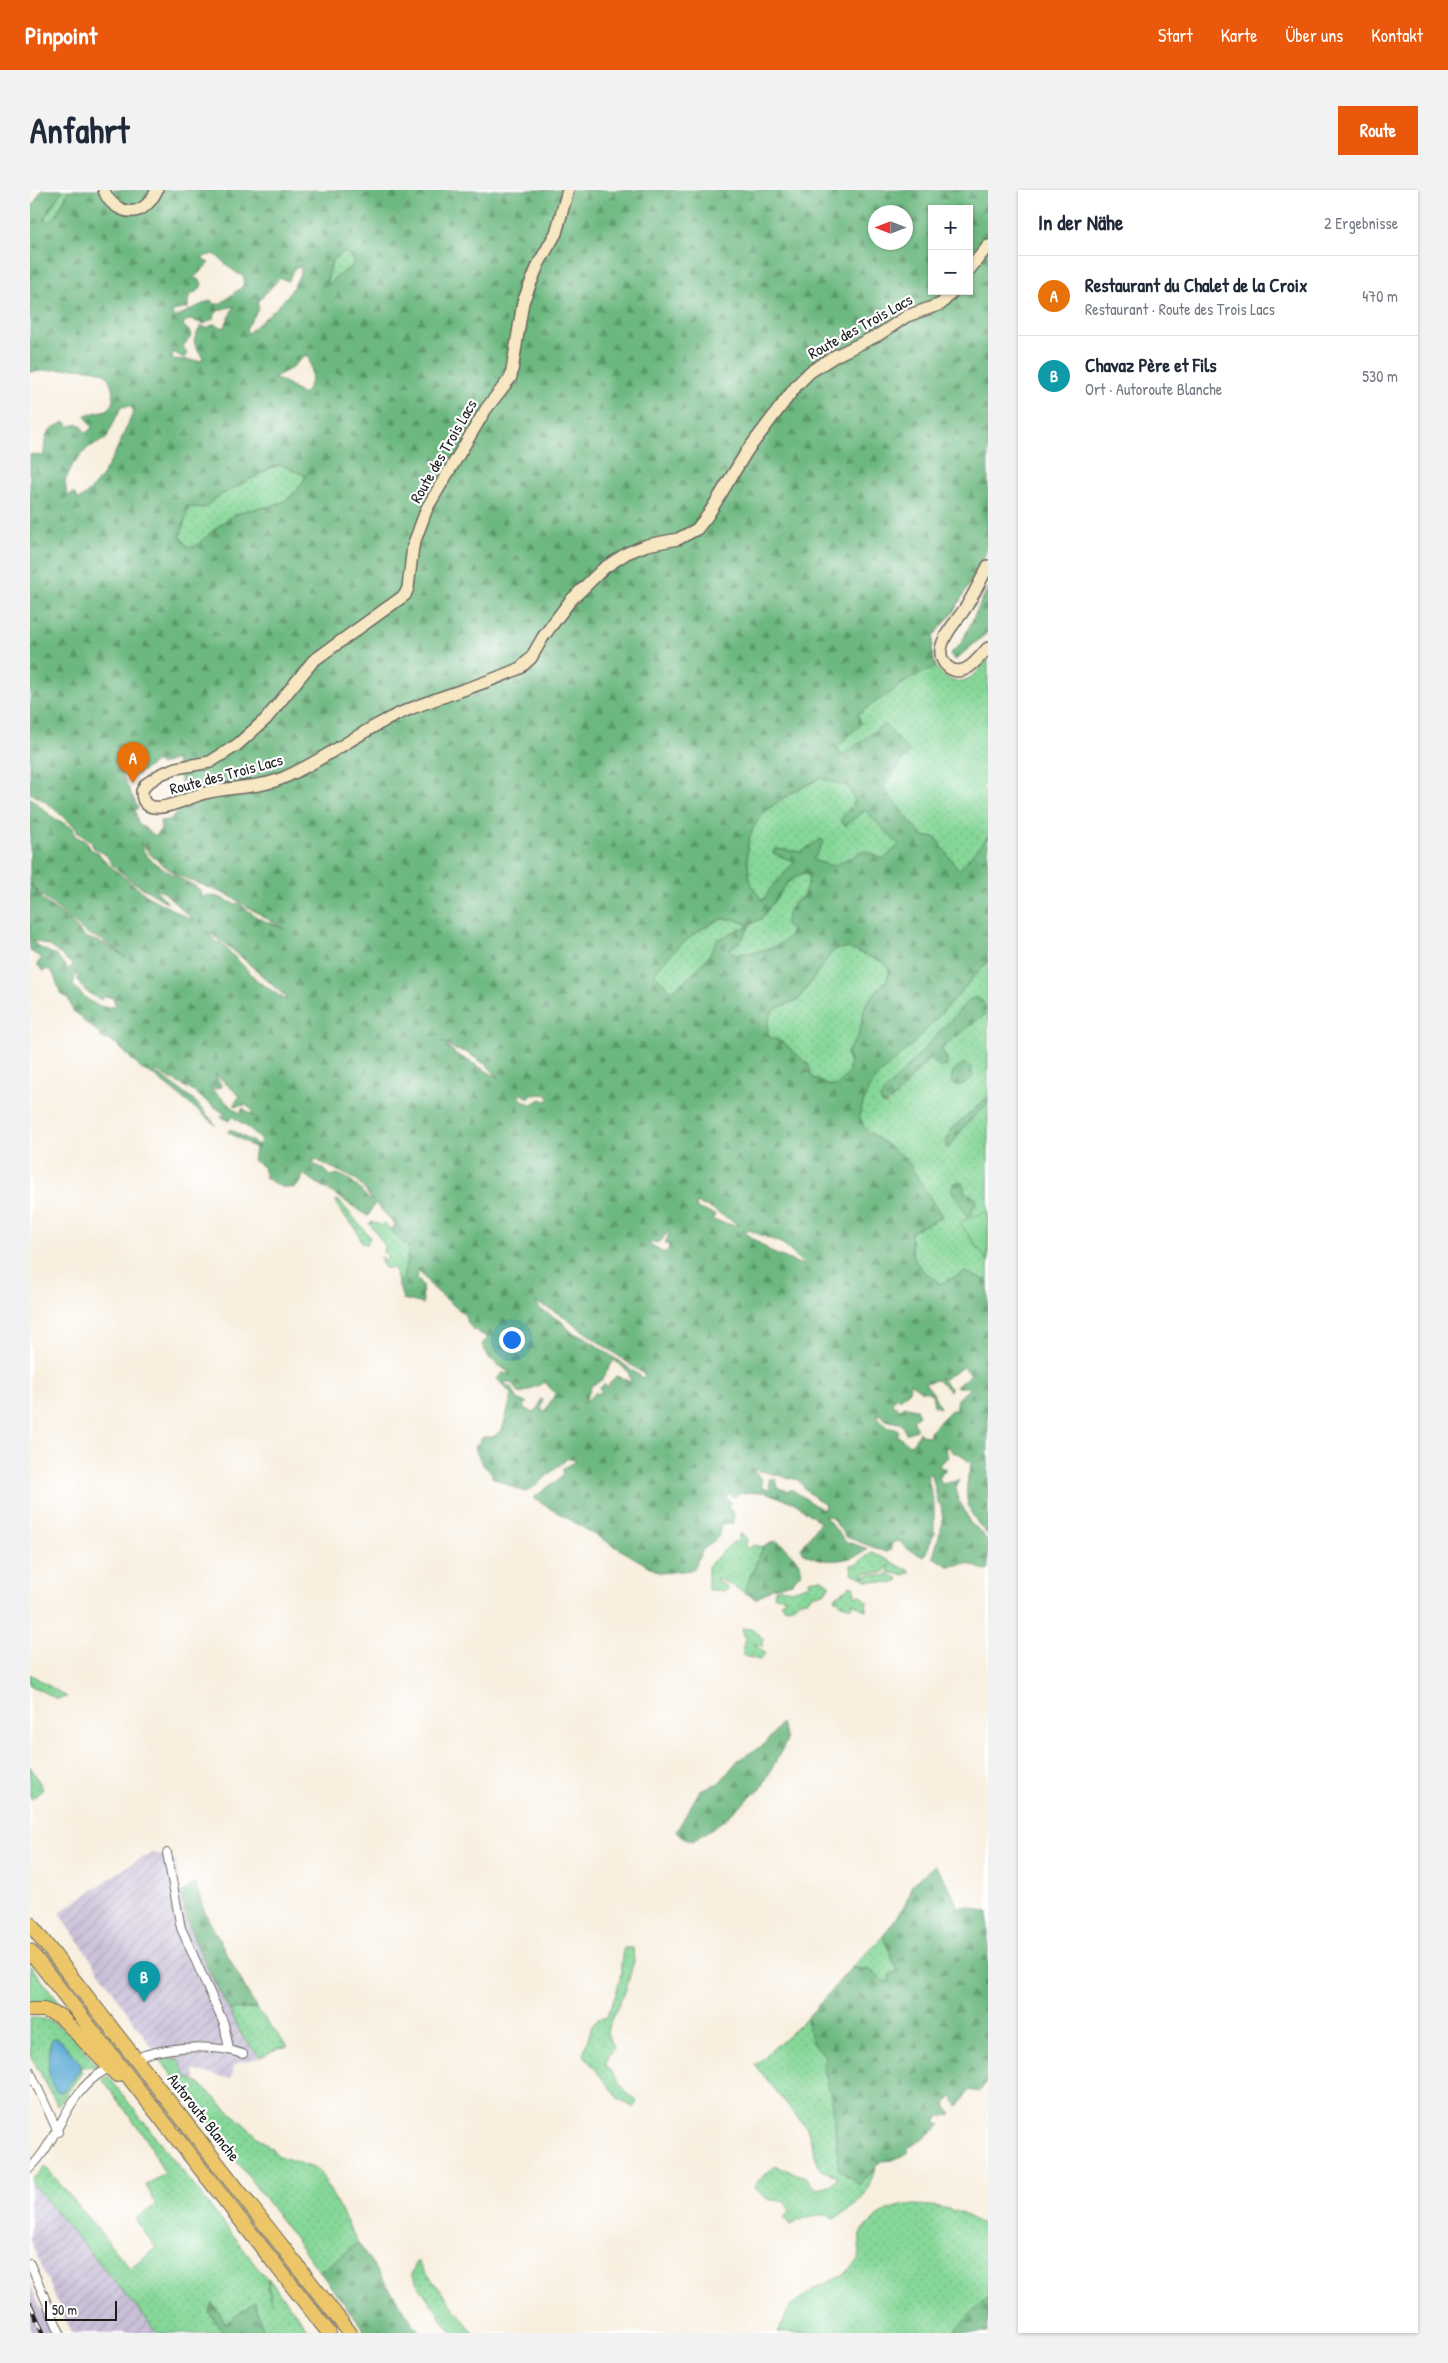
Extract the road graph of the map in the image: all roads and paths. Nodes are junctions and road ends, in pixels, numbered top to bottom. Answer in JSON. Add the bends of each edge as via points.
{"nodes":[{"id":1,"x":104,"y":190,"type":"edge"},
{"id":2,"x":157,"y":190,"type":"edge"},
{"id":3,"x":568,"y":190,"type":"edge"},
{"id":4,"x":988,"y":246,"type":"edge"},
{"id":5,"x":973,"y":265,"type":"edge"},
{"id":6,"x":949,"y":295,"type":"edge"},
{"id":7,"x":988,"y":566,"type":"edge"},
{"id":8,"x":988,"y":648,"type":"edge"},
{"id":9,"x":167,"y":1853,"type":"dead end"},
{"id":10,"x":30,"y":1924,"type":"edge"},
{"id":11,"x":30,"y":1951,"type":"edge"},
{"id":12,"x":30,"y":2010,"type":"edge"},
{"id":13,"x":229,"y":2049,"type":"junction"},
{"id":14,"x":243,"y":2054,"type":"dead end"},
{"id":15,"x":144,"y":2055,"type":"dead end"},
{"id":16,"x":30,"y":2071,"type":"edge"},
{"id":17,"x":104,"y":2071,"type":"dead end"},
{"id":18,"x":58,"y":2132,"type":"junction"},
{"id":19,"x":184,"y":2147,"type":"junction"},
{"id":20,"x":30,"y":2168,"type":"edge"},
{"id":21,"x":30,"y":2264,"type":"edge"},
{"id":22,"x":60,"y":2333,"type":"edge"},
{"id":23,"x":329,"y":2333,"type":"edge"},
{"id":24,"x":350,"y":2333,"type":"edge"}],
"edges":[{"from":1,"to":2,"type":"street","via":[[111,204],[137,211],[146,206]]},
{"from":3,"to":6,"type":"street","name":"Route des Trois Lacs","via":[[556,233],[523,302],[511,377],[486,408],[427,508],[413,546],[405,595],[313,661],[266,719],[224,754],[203,764],[169,771],[150,781],[142,791],[148,805],[163,807],[203,794],[282,779],[400,713],[520,668],[531,658],[570,601],[604,568],[627,553],[697,529],[747,451],[810,372],[907,316],[941,304]]},
{"from":4,"to":5,"type":"street"},
{"from":7,"to":8,"type":"street","via":[[945,638],[941,653],[945,665],[960,671],[973,664]]},
{"from":9,"to":13,"type":"street","via":[[183,1935],[222,2019]]},
{"from":10,"to":24,"type":"highway","name":"Autoroute Blanche"},
{"from":11,"to":19,"type":"highway"},
{"from":12,"to":19,"type":"highway","via":[[48,2010],[64,2018]]},
{"from":13,"to":14,"type":"street"},
{"from":13,"to":15,"type":"street","via":[[167,2050]]},
{"from":16,"to":18,"type":"street"},
{"from":17,"to":18,"type":"street","via":[[83,2086]]},
{"from":18,"to":20,"type":"street"},
{"from":19,"to":23,"type":"highway"},
{"from":21,"to":22,"type":"street"}]}
